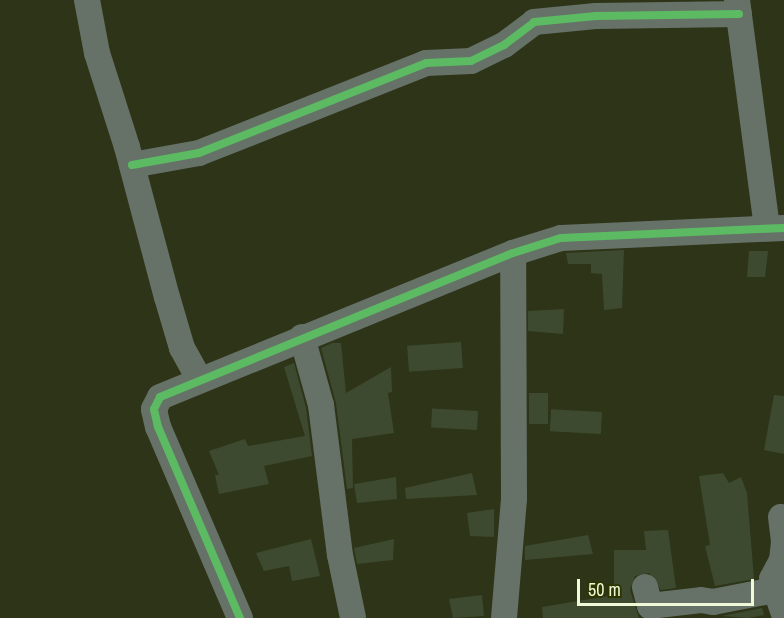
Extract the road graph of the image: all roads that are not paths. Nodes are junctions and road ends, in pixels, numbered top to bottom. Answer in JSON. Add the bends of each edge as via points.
{"nodes":[{"id":1,"x":87,"y":0,"type":"edge"},
{"id":2,"x":738,"y":7,"type":"edge"},
{"id":3,"x":132,"y":165,"type":"junction"},
{"id":4,"x":775,"y":228,"type":"edge"},
{"id":5,"x":513,"y":253,"type":"junction"},
{"id":6,"x":302,"y":337,"type":"junction"},
{"id":7,"x":199,"y":379,"type":"junction"},
{"id":8,"x":781,"y":517,"type":"dead end"},
{"id":9,"x":784,"y":542,"type":"edge"},
{"id":10,"x":645,"y":587,"type":"dead end"},
{"id":11,"x":775,"y":590,"type":"junction"},
{"id":12,"x":784,"y":614,"type":"edge"},
{"id":13,"x":240,"y":618,"type":"edge"},
{"id":14,"x":353,"y":618,"type":"edge"},
{"id":15,"x":504,"y":618,"type":"edge"}],
"edges":[{"from":1,"to":3,"type":"street","via":[[97,53]]},
{"from":2,"to":3,"type":"street","via":[[534,22],[504,45],[471,61],[426,63],[199,153]]},
{"from":2,"to":4,"type":"street"},
{"from":3,"to":7,"type":"street","via":[[182,348]]},
{"from":4,"to":5,"type":"street","via":[[561,238]]},
{"from":5,"to":6,"type":"street"},
{"from":5,"to":15,"type":"street","via":[[514,498]]},
{"from":6,"to":7,"type":"street"},
{"from":6,"to":14,"type":"street","via":[[321,405],[340,555]]},
{"from":7,"to":13,"type":"street","via":[[160,397],[153,409]]},
{"from":8,"to":9,"type":"street"},
{"from":9,"to":11,"type":"street","via":[[782,560],[771,579]]},
{"from":10,"to":11,"type":"street","via":[[650,606],[713,602]]},
{"from":11,"to":12,"type":"street"}]}
